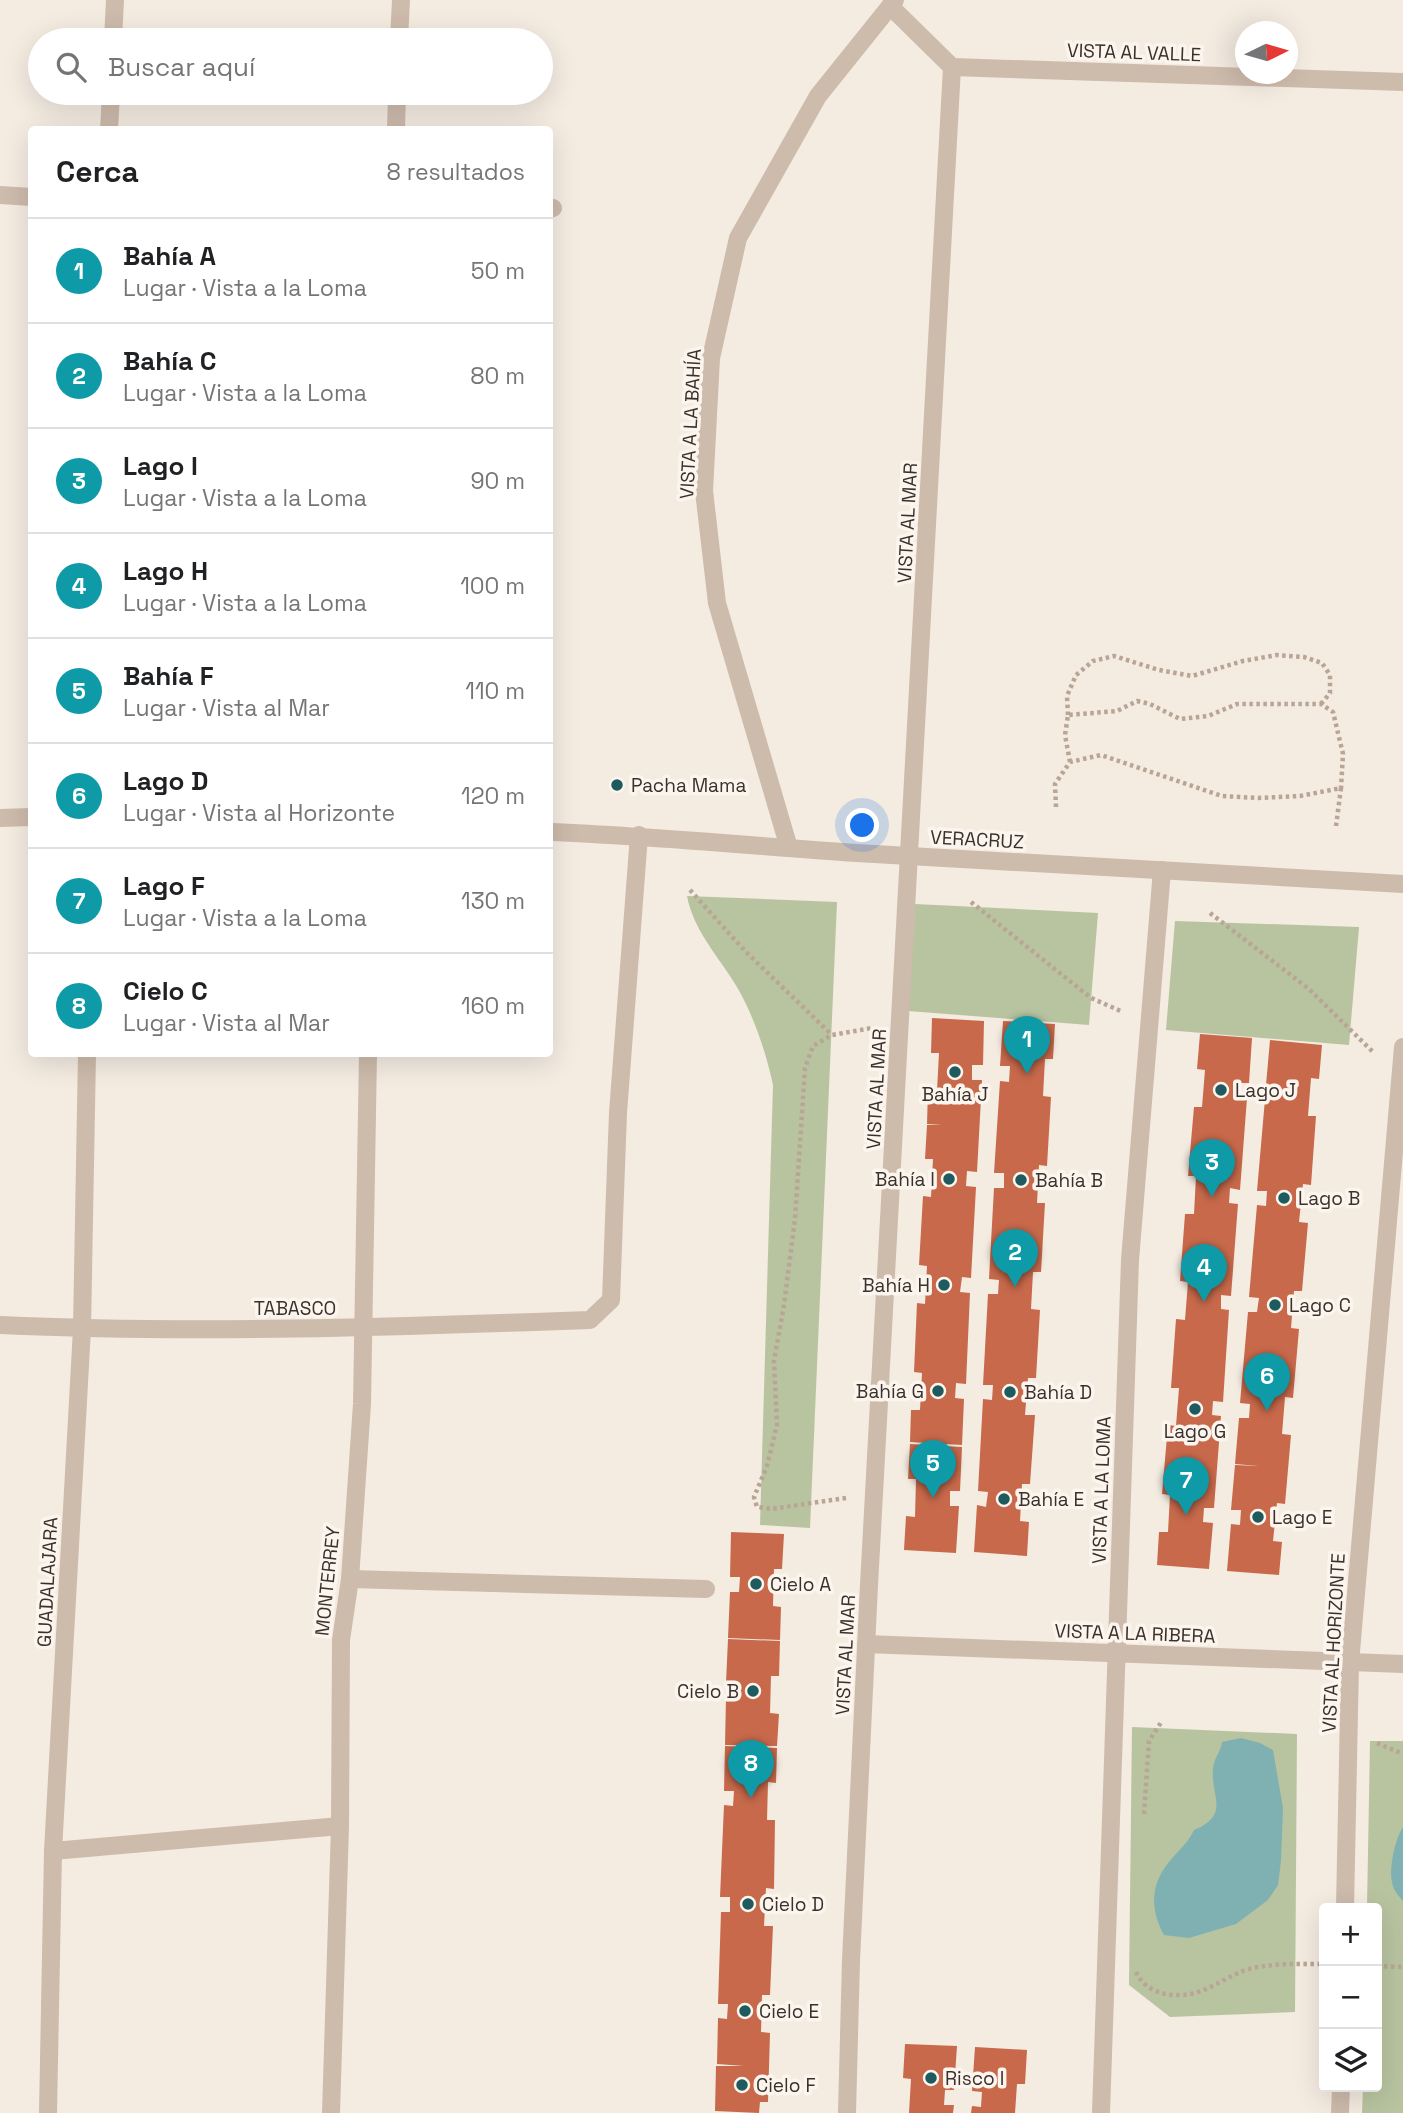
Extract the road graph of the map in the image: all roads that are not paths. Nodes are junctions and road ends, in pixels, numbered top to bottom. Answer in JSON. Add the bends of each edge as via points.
{"nodes":[{"id":1,"x":115,"y":0,"type":"edge"},
{"id":2,"x":401,"y":0,"type":"edge"},
{"id":3,"x":892,"y":3,"type":"edge"},
{"id":4,"x":114,"y":28,"type":"edge"},
{"id":5,"x":400,"y":28,"type":"edge"},
{"id":6,"x":952,"y":67,"type":"junction"},
{"id":7,"x":1403,"y":82,"type":"edge"},
{"id":8,"x":110,"y":105,"type":"edge"},
{"id":9,"x":397,"y":105,"type":"edge"},
{"id":10,"x":109,"y":126,"type":"edge"},
{"id":11,"x":396,"y":126,"type":"edge"},
{"id":12,"x":0,"y":195,"type":"edge"},
{"id":13,"x":28,"y":197,"type":"edge"},
{"id":14,"x":28,"y":817,"type":"edge"},
{"id":15,"x":0,"y":818,"type":"edge"},
{"id":16,"x":553,"y":832,"type":"edge"},
{"id":17,"x":639,"y":835,"type":"junction"},
{"id":18,"x":789,"y":848,"type":"junction"},
{"id":19,"x":909,"y":856,"type":"junction"},
{"id":20,"x":1162,"y":870,"type":"junction"},
{"id":21,"x":1403,"y":884,"type":"edge"},
{"id":22,"x":1403,"y":1046,"type":"edge"},
{"id":23,"x":87,"y":1057,"type":"edge"},
{"id":24,"x":368,"y":1057,"type":"edge"},
{"id":25,"x":0,"y":1325,"type":"edge"},
{"id":26,"x":82,"y":1329,"type":"junction"},
{"id":27,"x":362,"y":1329,"type":"junction"},
{"id":28,"x":350,"y":1579,"type":"junction"},
{"id":29,"x":706,"y":1590,"type":"dead end"},
{"id":30,"x":866,"y":1644,"type":"junction"},
{"id":31,"x":1116,"y":1653,"type":"junction"},
{"id":32,"x":1350,"y":1663,"type":"junction"},
{"id":33,"x":1403,"y":1664,"type":"edge"},
{"id":34,"x":340,"y":1826,"type":"junction"},
{"id":35,"x":53,"y":1851,"type":"junction"},
{"id":36,"x":1345,"y":1903,"type":"edge"},
{"id":37,"x":1341,"y":2092,"type":"edge"},
{"id":38,"x":48,"y":2113,"type":"edge"},
{"id":39,"x":331,"y":2113,"type":"edge"},
{"id":40,"x":848,"y":2113,"type":"edge"},
{"id":41,"x":1101,"y":2113,"type":"edge"},
{"id":42,"x":1340,"y":2113,"type":"edge"}],
"edges":[{"from":1,"to":4,"type":"street"},
{"from":2,"to":5,"type":"street"},
{"from":3,"to":6,"type":"street"},
{"from":3,"to":18,"type":"street","name":"VISTA A LA BAHÍA","via":[[818,96],[738,238],[711,358],[704,491],[717,603]]},
{"from":6,"to":7,"type":"street","name":"VISTA AL VALLE"},
{"from":6,"to":19,"type":"street","name":"VISTA AL MAR"},
{"from":8,"to":10,"type":"street"},
{"from":9,"to":11,"type":"street"},
{"from":12,"to":13,"type":"street"},
{"from":14,"to":15,"type":"street"},
{"from":16,"to":17,"type":"street","name":"VERACRUZ"},
{"from":17,"to":18,"type":"street","name":"VERACRUZ"},
{"from":17,"to":27,"type":"street","name":"TABASCO","via":[[618,1113],[611,1300],[590,1320]]},
{"from":18,"to":19,"type":"street","name":"VERACRUZ"},
{"from":19,"to":20,"type":"street","name":"VERACRUZ"},
{"from":19,"to":30,"type":"street","name":"VISTA AL MAR"},
{"from":20,"to":21,"type":"street","name":"VERACRUZ"},
{"from":20,"to":31,"type":"street","name":"VISTA A LA LOMA","via":[[1130,1259]]},
{"from":22,"to":32,"type":"street","name":"VISTA AL HORIZONTE"},
{"from":23,"to":26,"type":"street","name":"GUADALAJARA"},
{"from":24,"to":27,"type":"street","name":"MONTERREY"},
{"from":25,"to":26,"type":"street","name":"TABASCO"},
{"from":26,"to":27,"type":"street","name":"TABASCO"},
{"from":26,"to":35,"type":"street","name":"GUADALAJARA"},
{"from":27,"to":28,"type":"street","name":"MONTERREY","via":[[362,1404]]},
{"from":28,"to":29,"type":"street"},
{"from":28,"to":34,"type":"street","name":"MONTERREY","via":[[341,1640]]},
{"from":30,"to":31,"type":"street","name":"VISTA A LA RIBERA"},
{"from":30,"to":40,"type":"street","name":"VISTA AL MAR"},
{"from":31,"to":32,"type":"street","name":"VISTA A LA RIBERA"},
{"from":31,"to":41,"type":"street","name":"VISTA A LA LOMA"},
{"from":32,"to":33,"type":"street","name":"VISTA A LA RIBERA"},
{"from":32,"to":36,"type":"street","name":"VISTA AL HORIZONTE"},
{"from":34,"to":35,"type":"street"},
{"from":34,"to":39,"type":"street","name":"MONTERREY"},
{"from":35,"to":38,"type":"street","name":"GUADALAJARA"},
{"from":37,"to":42,"type":"street"}]}
